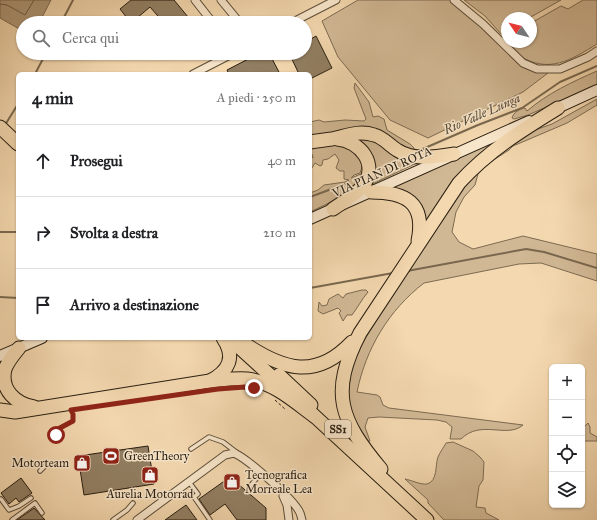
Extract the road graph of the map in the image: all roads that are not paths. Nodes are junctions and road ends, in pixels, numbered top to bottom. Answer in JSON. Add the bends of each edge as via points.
{"nodes":[{"id":1,"x":195,"y":0,"type":"edge"},
{"id":2,"x":221,"y":0,"type":"edge"},
{"id":3,"x":336,"y":0,"type":"edge"},
{"id":4,"x":454,"y":0,"type":"edge"},
{"id":5,"x":327,"y":2,"type":"edge"},
{"id":6,"x":208,"y":16,"type":"edge"},
{"id":7,"x":234,"y":16,"type":"edge"},
{"id":8,"x":303,"y":16,"type":"edge"},
{"id":9,"x":597,"y":51,"type":"edge"},
{"id":10,"x":220,"y":60,"type":"edge"},
{"id":11,"x":197,"y":72,"type":"edge"},
{"id":12,"x":597,"y":90,"type":"edge"},
{"id":13,"x":558,"y":108,"type":"junction"},
{"id":14,"x":0,"y":119,"type":"edge"},
{"id":15,"x":0,"y":127,"type":"edge"},
{"id":16,"x":16,"y":139,"type":"edge"},
{"id":17,"x":16,"y":139,"type":"edge"},
{"id":18,"x":333,"y":139,"type":"junction"},
{"id":19,"x":312,"y":142,"type":"edge"},
{"id":20,"x":454,"y":154,"type":"junction"},
{"id":21,"x":370,"y":192,"type":"junction"},
{"id":22,"x":333,"y":209,"type":"junction"},
{"id":23,"x":312,"y":218,"type":"edge"},
{"id":24,"x":418,"y":245,"type":"junction"},
{"id":25,"x":360,"y":333,"type":"junction"},
{"id":26,"x":38,"y":340,"type":"edge"},
{"id":27,"x":224,"y":340,"type":"edge"},
{"id":28,"x":231,"y":340,"type":"edge"},
{"id":29,"x":242,"y":341,"type":"edge"},
{"id":30,"x":24,"y":346,"type":"junction"},
{"id":31,"x":0,"y":356,"type":"edge"},
{"id":32,"x":2,"y":377,"type":"edge"},
{"id":33,"x":210,"y":381,"type":"junction"},
{"id":34,"x":36,"y":407,"type":"junction"},
{"id":35,"x":0,"y":410,"type":"edge"},
{"id":36,"x":314,"y":416,"type":"junction"},
{"id":37,"x":191,"y":449,"type":"dead end"},
{"id":38,"x":242,"y":456,"type":"junction"},
{"id":39,"x":44,"y":467,"type":"dead end"},
{"id":40,"x":381,"y":469,"type":"junction"},
{"id":41,"x":40,"y":471,"type":"dead end"},
{"id":42,"x":261,"y":473,"type":"junction"},
{"id":43,"x":189,"y":482,"type":"junction"},
{"id":44,"x":251,"y":485,"type":"dead end"},
{"id":45,"x":279,"y":489,"type":"junction"},
{"id":46,"x":31,"y":498,"type":"dead end"},
{"id":47,"x":1,"y":499,"type":"dead end"},
{"id":48,"x":4,"y":503,"type":"junction"},
{"id":49,"x":132,"y":503,"type":"dead end"},
{"id":50,"x":0,"y":506,"type":"edge"},
{"id":51,"x":42,"y":513,"type":"dead end"},
{"id":52,"x":12,"y":520,"type":"edge"},
{"id":53,"x":113,"y":520,"type":"edge"},
{"id":54,"x":137,"y":520,"type":"edge"},
{"id":55,"x":210,"y":520,"type":"edge"},
{"id":56,"x":289,"y":520,"type":"edge"},
{"id":57,"x":302,"y":520,"type":"edge"},
{"id":58,"x":427,"y":520,"type":"edge"},
{"id":59,"x":436,"y":520,"type":"edge"}],
"edges":[{"from":1,"to":6,"type":"street"},
{"from":2,"to":7,"type":"street"},
{"from":3,"to":5,"type":"street"},
{"from":4,"to":9,"type":"street","via":[[523,63],[537,69],[560,69]]},
{"from":5,"to":8,"type":"street"},
{"from":10,"to":11,"type":"street"},
{"from":12,"to":13,"type":"main road","name":"VIA PIAN DI ROTA"},
{"from":13,"to":20,"type":"main road","name":"VIA PIAN DI ROTA"},
{"from":13,"to":24,"type":"highway","via":[[519,132],[474,167],[459,183]]},
{"from":14,"to":16,"type":"highway"},
{"from":15,"to":17,"type":"highway"},
{"from":18,"to":19,"type":"highway"},
{"from":18,"to":20,"type":"highway","via":[[368,133],[379,136],[408,156]]},
{"from":18,"to":22,"type":"highway","via":[[346,140],[357,146],[366,158],[368,168],[363,186]]},
{"from":20,"to":21,"type":"main road","name":"VIA PIAN DI ROTA"},
{"from":21,"to":22,"type":"main road","name":"VIA PIAN DI ROTA"},
{"from":21,"to":24,"type":"highway","via":[[397,194],[414,206],[420,222]]},
{"from":22,"to":23,"type":"main road","name":"VIA PIAN DI ROTA"},
{"from":24,"to":25,"type":"highway"},
{"from":25,"to":29,"type":"highway","via":[[336,357],[309,367],[296,367],[270,359]]},
{"from":25,"to":40,"type":"highway","via":[[344,372],[343,404],[354,433]]},
{"from":26,"to":30,"type":"main road"},
{"from":27,"to":33,"type":"highway","via":[[229,351],[229,363],[221,374]]},
{"from":28,"to":36,"type":"highway","number":"SS1"},
{"from":29,"to":40,"type":"highway","number":"SS1"},
{"from":30,"to":31,"type":"main road"},
{"from":30,"to":32,"type":"highway","via":[[7,364]]},
{"from":32,"to":34,"type":"highway","via":[[14,400]]},
{"from":33,"to":34,"type":"highway"},
{"from":33,"to":36,"type":"highway","via":[[239,379],[264,383],[283,393]]},
{"from":34,"to":35,"type":"highway","via":[[14,412]]},
{"from":36,"to":58,"type":"highway","number":"SS1"},
{"from":37,"to":38,"type":"lane","via":[[210,436]]},
{"from":38,"to":42,"type":"street"},
{"from":38,"to":43,"type":"street","via":[[234,453],[225,455]]},
{"from":39,"to":41,"type":"lane"},
{"from":40,"to":59,"type":"highway","number":"SS1"},
{"from":42,"to":44,"type":"lane"},
{"from":42,"to":45,"type":"street"},
{"from":43,"to":54,"type":"street"},
{"from":43,"to":55,"type":"lane","via":[[198,494],[194,497]]},
{"from":45,"to":56,"type":"street","via":[[287,505]]},
{"from":45,"to":57,"type":"street","via":[[296,506]]},
{"from":46,"to":48,"type":"lane","via":[[9,510]]},
{"from":47,"to":48,"type":"lane"},
{"from":48,"to":50,"type":"lane"},
{"from":49,"to":53,"type":"lane"},
{"from":51,"to":52,"type":"lane","via":[[35,503]]}]}
